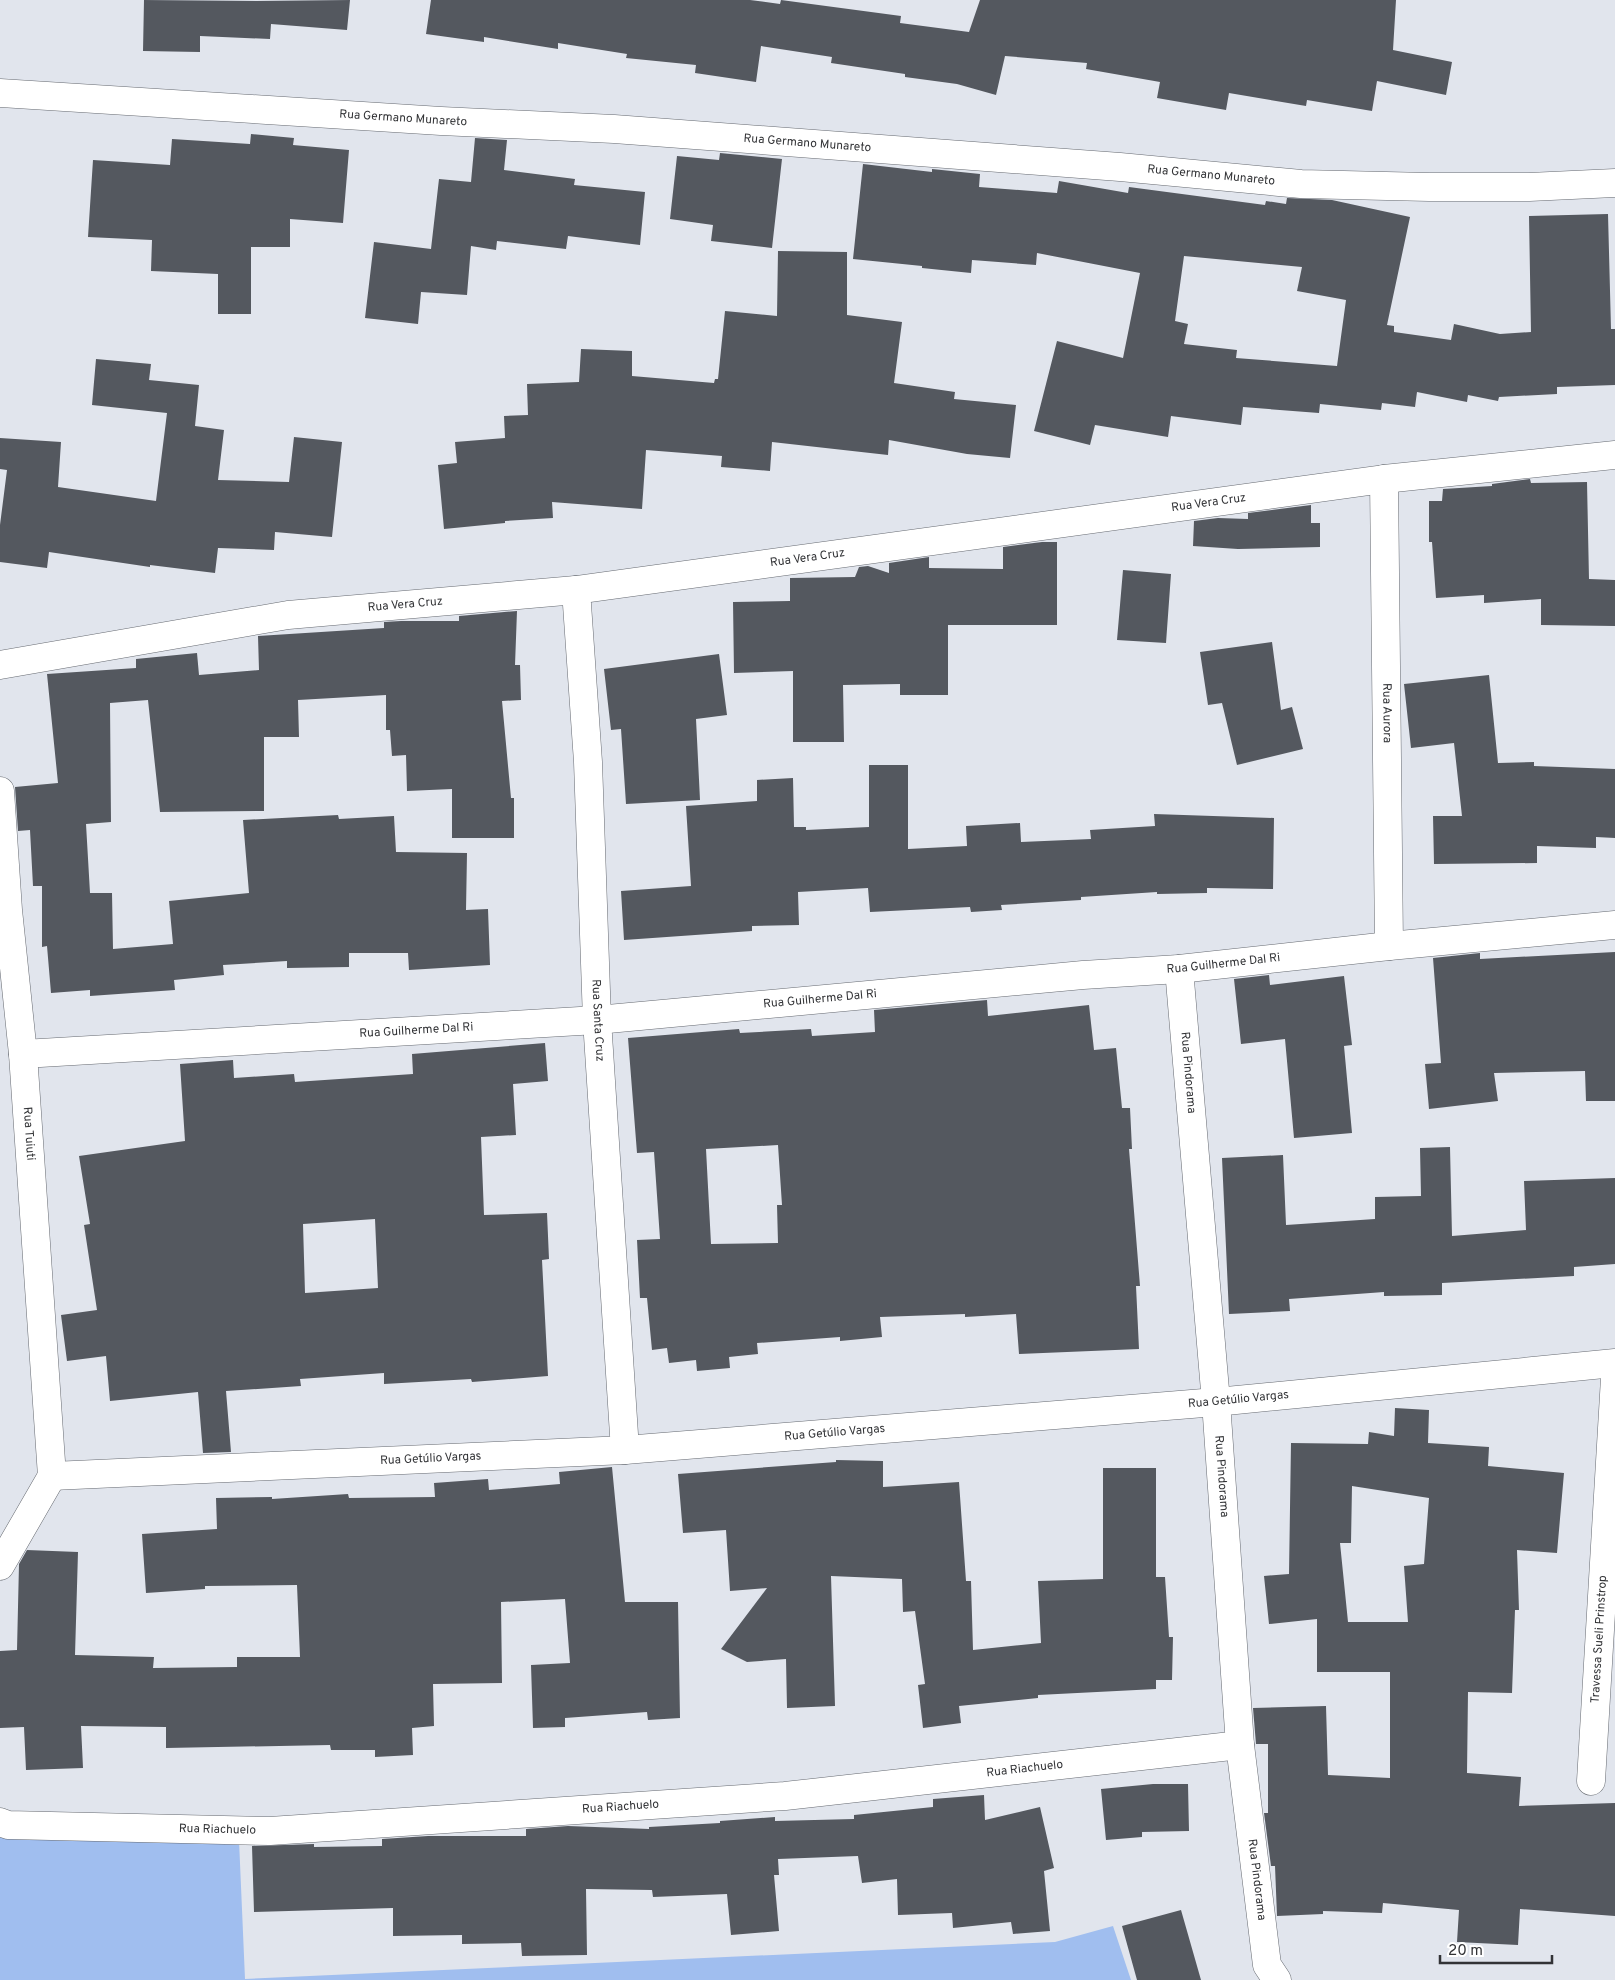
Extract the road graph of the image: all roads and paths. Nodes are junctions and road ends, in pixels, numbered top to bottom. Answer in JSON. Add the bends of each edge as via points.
{"nodes":[{"id":1,"x":0,"y":93,"type":"edge"},
{"id":2,"x":1615,"y":183,"type":"edge"},
{"id":3,"x":1615,"y":455,"type":"edge"},
{"id":4,"x":1384,"y":480,"type":"junction"},
{"id":5,"x":576,"y":590,"type":"junction"},
{"id":6,"x":0,"y":665,"type":"edge"},
{"id":7,"x":0,"y":791,"type":"edge"},
{"id":8,"x":1615,"y":925,"type":"edge"},
{"id":9,"x":1389,"y":946,"type":"junction"},
{"id":10,"x":1179,"y":969,"type":"junction"},
{"id":11,"x":597,"y":1020,"type":"junction"},
{"id":12,"x":23,"y":1054,"type":"junction"},
{"id":13,"x":1615,"y":1363,"type":"edge"},
{"id":14,"x":1615,"y":1378,"type":"edge"},
{"id":15,"x":1216,"y":1402,"type":"junction"},
{"id":16,"x":625,"y":1450,"type":"junction"},
{"id":17,"x":52,"y":1476,"type":"junction"},
{"id":18,"x":0,"y":1566,"type":"edge"},
{"id":19,"x":1240,"y":1745,"type":"junction"},
{"id":20,"x":1591,"y":1781,"type":"dead end"},
{"id":21,"x":0,"y":1822,"type":"edge"},
{"id":22,"x":1278,"y":1980,"type":"edge"}],
"edges":[{"from":1,"to":2,"type":"street","name":"Rua Germano Munareto","via":[[614,129],[1301,184],[1439,187]]},
{"from":3,"to":4,"type":"street","name":"Rua Vera Cruz"},
{"from":4,"to":5,"type":"street","name":"Rua Vera Cruz"},
{"from":4,"to":9,"type":"street","name":"Rua Aurora"},
{"from":5,"to":6,"type":"street","name":"Rua Vera Cruz","via":[[288,615]]},
{"from":5,"to":11,"type":"street","name":"Rua Santa Cruz","via":[[588,762]]},
{"from":7,"to":12,"type":"street","name":"Rua Tuiuti"},
{"from":8,"to":9,"type":"street","name":"Rua Guilherme Dal Ri"},
{"from":9,"to":10,"type":"street","name":"Rua Guilherme Dal Ri"},
{"from":10,"to":11,"type":"street","name":"Rua Guilherme Dal Ri"},
{"from":10,"to":15,"type":"street","name":"Rua Pindorama"},
{"from":11,"to":12,"type":"street","name":"Rua Guilherme Dal Ri"},
{"from":11,"to":16,"type":"street","name":"Rua Santa Cruz"},
{"from":12,"to":17,"type":"street","name":"Rua Tuiuti"},
{"from":13,"to":15,"type":"street","name":"Rua Getúlio Vargas"},
{"from":14,"to":20,"type":"street","name":"Travessa Sueli Prinstrop"},
{"from":15,"to":16,"type":"street","name":"Rua Getúlio Vargas"},
{"from":15,"to":19,"type":"street","name":"Rua Pindorama"},
{"from":16,"to":17,"type":"street","name":"Rua Getúlio Vargas"},
{"from":17,"to":18,"type":"street"},
{"from":19,"to":21,"type":"street","name":"Rua Riachuelo","via":[[785,1796],[270,1831],[8,1825]]},
{"from":19,"to":22,"type":"street","name":"Rua Pindorama","via":[[1267,1965]]}]}
